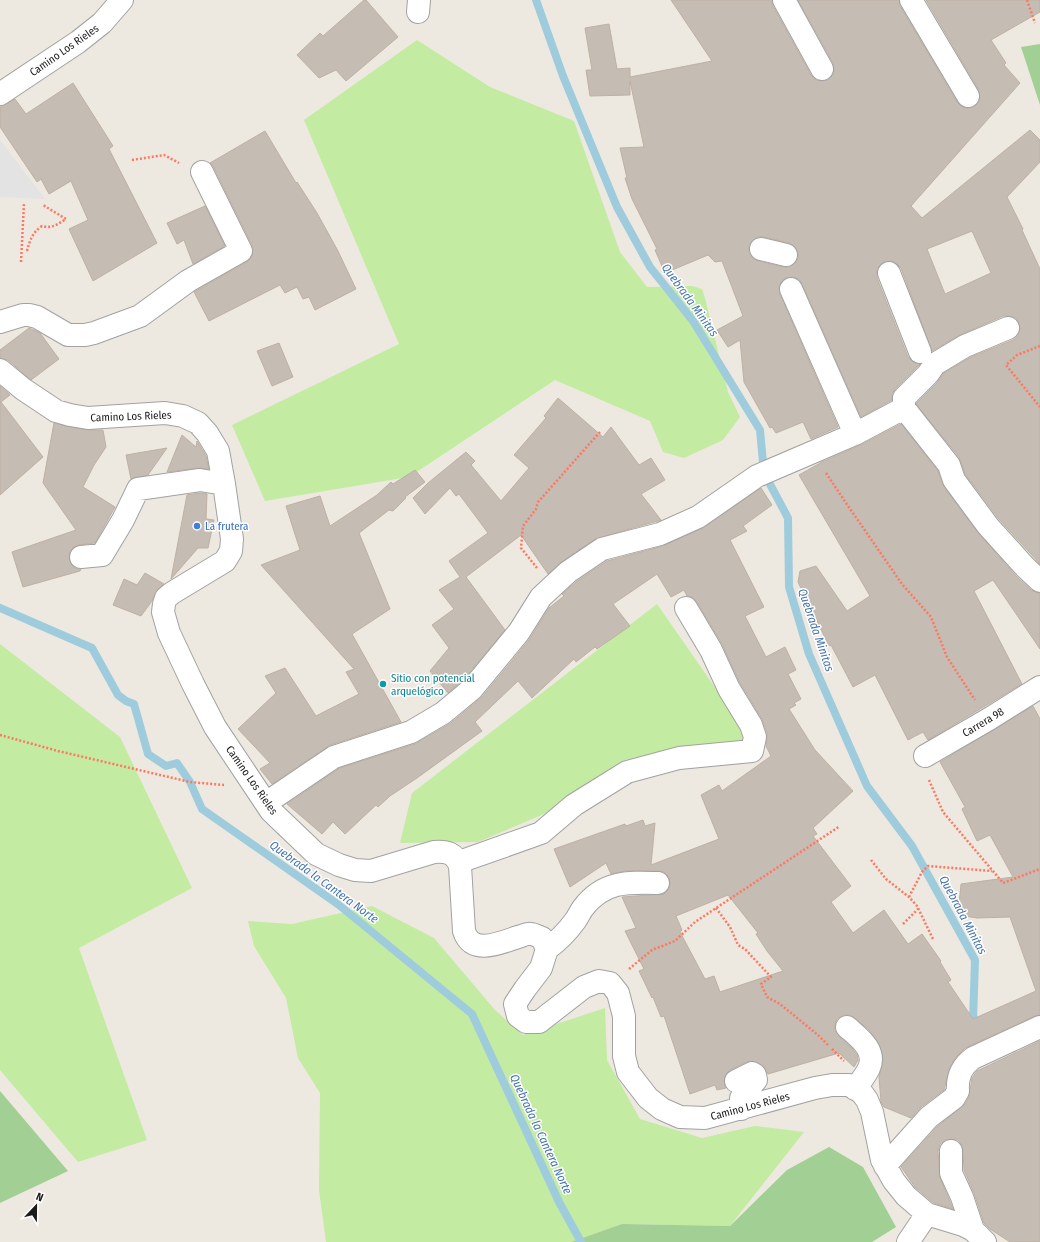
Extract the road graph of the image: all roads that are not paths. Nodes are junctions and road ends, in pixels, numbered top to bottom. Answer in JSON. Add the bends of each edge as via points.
{"nodes":[{"id":1,"x":122,"y":0,"type":"edge"},
{"id":2,"x":784,"y":0,"type":"edge"},
{"id":3,"x":911,"y":0,"type":"edge"},
{"id":4,"x":822,"y":69,"type":"dead end"},
{"id":5,"x":0,"y":94,"type":"edge"},
{"id":6,"x":968,"y":96,"type":"dead end"},
{"id":7,"x":202,"y":172,"type":"road end"},
{"id":8,"x":761,"y":249,"type":"dead end"},
{"id":9,"x":786,"y":255,"type":"dead end"},
{"id":10,"x":889,"y":273,"type":"dead end"},
{"id":11,"x":791,"y":289,"type":"dead end"},
{"id":12,"x":0,"y":322,"type":"edge"},
{"id":13,"x":1008,"y":328,"type":"dead end"},
{"id":14,"x":920,"y":352,"type":"dead end"},
{"id":15,"x":0,"y":370,"type":"edge"},
{"id":16,"x":904,"y":408,"type":"junction"},
{"id":17,"x":855,"y":434,"type":"junction"},
{"id":18,"x":224,"y":484,"type":"junction"},
{"id":19,"x":81,"y":557,"type":"dead end"},
{"id":20,"x":1040,"y":580,"type":"edge"},
{"id":21,"x":686,"y":608,"type":"dead end"},
{"id":22,"x":1040,"y":687,"type":"edge"},
{"id":23,"x":925,"y":756,"type":"road end"},
{"id":24,"x":262,"y":796,"type":"junction"},
{"id":25,"x":459,"y":862,"type":"junction"},
{"id":26,"x":658,"y":883,"type":"dead end"},
{"id":27,"x":547,"y":949,"type":"junction"},
{"id":28,"x":847,"y":1027,"type":"dead end"},
{"id":29,"x":1040,"y":1027,"type":"edge"},
{"id":30,"x":736,"y":1081,"type":"dead end"},
{"id":31,"x":855,"y":1089,"type":"junction"},
{"id":32,"x":741,"y":1108,"type":"junction"},
{"id":33,"x":951,"y":1151,"type":"dead end"},
{"id":34,"x":885,"y":1166,"type":"junction"},
{"id":35,"x":927,"y":1214,"type":"junction"},
{"id":36,"x":979,"y":1236,"type":"edge"},
{"id":37,"x":908,"y":1242,"type":"edge"}],
"edges":[{"from":1,"to":5,"type":"street","name":"Camino Los Rieles","via":[[102,23],[78,42]]},
{"from":2,"to":4,"type":"street"},
{"from":3,"to":6,"type":"street"},
{"from":7,"to":12,"type":"street","via":[[241,252],[188,281],[140,316],[94,333],[68,335],[29,315]]},
{"from":8,"to":9,"type":"street"},
{"from":10,"to":14,"type":"street"},
{"from":11,"to":17,"type":"street"},
{"from":13,"to":16,"type":"street","via":[[965,346],[935,364],[904,398]]},
{"from":15,"to":18,"type":"street","name":"Camino Los Rieles","via":[[56,411],[70,415],[88,418],[165,413],[183,416],[198,423],[218,451]]},
{"from":16,"to":17,"type":"street"},
{"from":16,"to":20,"type":"street","via":[[949,465],[954,480],[988,526]]},
{"from":17,"to":24,"type":"street","via":[[756,476],[698,517],[660,534],[602,549],[568,572],[541,597],[518,632],[472,689],[443,713],[411,732],[334,758]]},
{"from":18,"to":19,"type":"street","via":[[200,480],[138,489],[102,555]]},
{"from":18,"to":24,"type":"street","name":"Camino Los Rieles","via":[[232,539],[231,550],[225,561],[169,595],[163,612],[192,684],[216,728]]},
{"from":21,"to":25,"type":"street","via":[[751,725],[755,737],[752,751],[679,758],[627,772],[574,805],[541,833]]},
{"from":22,"to":23,"type":"street","name":"Carrera 98"},
{"from":24,"to":25,"type":"street","name":"Camino Los Rieles","via":[[271,811],[316,854],[339,865],[371,871],[442,851],[450,853]]},
{"from":25,"to":27,"type":"street","via":[[464,931],[472,944],[493,945],[530,934],[542,938]]},
{"from":26,"to":27,"type":"street","via":[[622,883],[605,888],[582,908],[561,939]]},
{"from":27,"to":32,"type":"street","name":"Camino Los Rieles","via":[[541,968],[515,1004],[518,1016],[526,1022],[539,1022],[584,987],[599,981],[610,983],[618,993],[624,1016],[624,1056],[628,1072],[648,1098],[662,1109],[680,1117],[705,1118]]},
{"from":28,"to":31,"type":"street","via":[[864,1042],[871,1058],[870,1067]]},
{"from":29,"to":34,"type":"street","via":[[967,1062],[957,1081],[958,1091],[954,1098],[929,1117]]},
{"from":30,"to":32,"type":"street","via":[[752,1073],[756,1077],[741,1098]]},
{"from":31,"to":32,"type":"street","name":"Camino Los Rieles","via":[[849,1085],[832,1085]]},
{"from":31,"to":34,"type":"street","via":[[868,1100]]},
{"from":33,"to":36,"type":"street","via":[[951,1173]]},
{"from":34,"to":35,"type":"street","via":[[906,1196]]},
{"from":35,"to":36,"type":"street","via":[[963,1225]]},
{"from":35,"to":37,"type":"street"}]}
